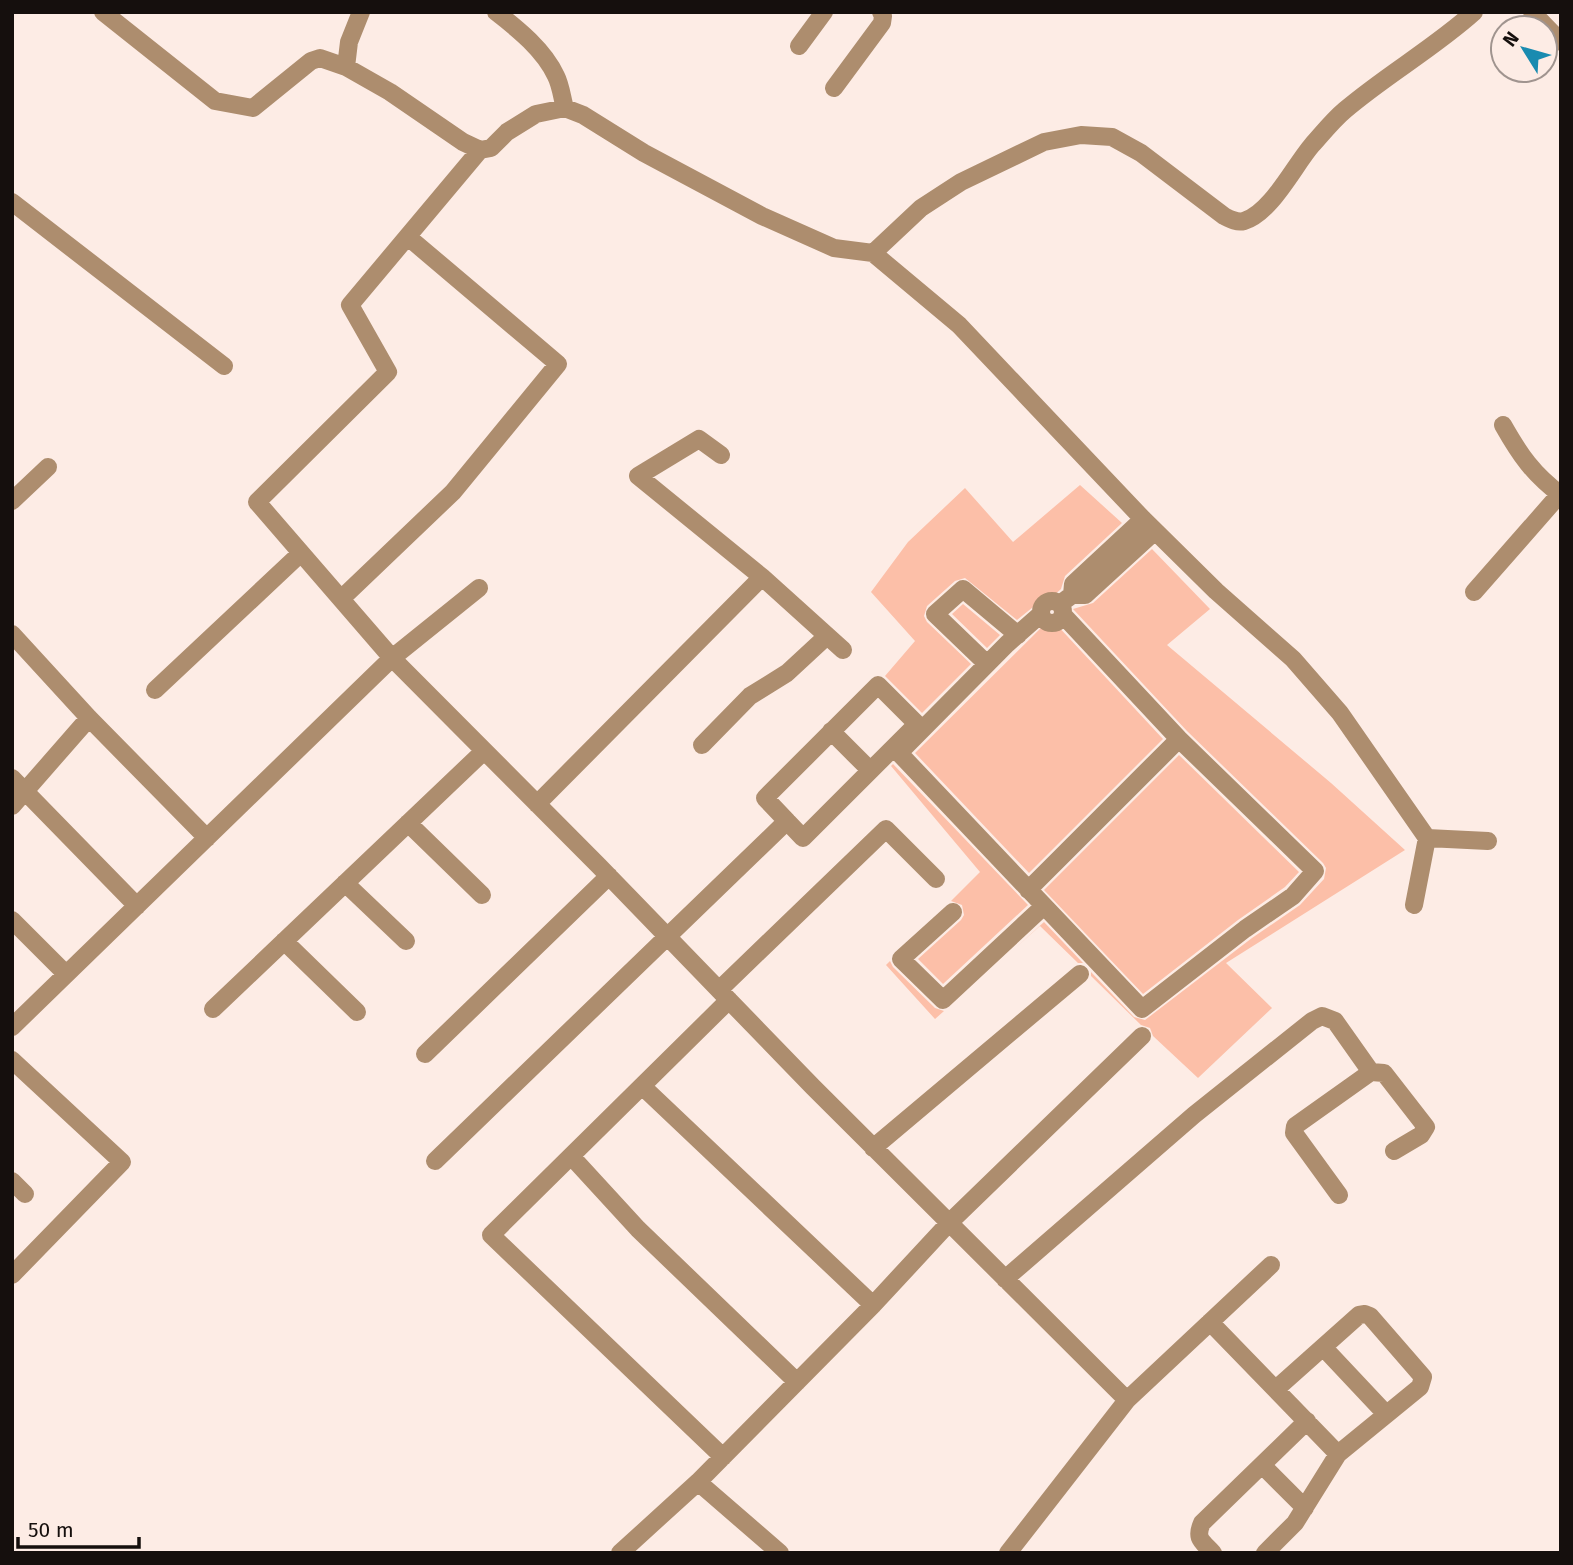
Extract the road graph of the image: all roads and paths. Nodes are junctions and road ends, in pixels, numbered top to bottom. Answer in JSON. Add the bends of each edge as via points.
{"nodes":[{"id":1,"x":103,"y":12,"type":"edge"},
{"id":2,"x":361,"y":12,"type":"edge"},
{"id":3,"x":496,"y":12,"type":"edge"},
{"id":4,"x":824,"y":12,"type":"edge"},
{"id":5,"x":881,"y":12,"type":"edge"},
{"id":6,"x":1474,"y":12,"type":"edge"},
{"id":7,"x":1532,"y":12,"type":"edge"},
{"id":8,"x":1561,"y":42,"type":"edge"},
{"id":9,"x":799,"y":46,"type":"dead end"},
{"id":10,"x":346,"y":67,"type":"junction"},
{"id":11,"x":834,"y":88,"type":"dead end"},
{"id":12,"x":565,"y":108,"type":"junction"},
{"id":13,"x":480,"y":150,"type":"junction"},
{"id":14,"x":12,"y":202,"type":"edge"},
{"id":15,"x":408,"y":237,"type":"junction"},
{"id":16,"x":873,"y":253,"type":"junction"},
{"id":17,"x":224,"y":366,"type":"dead end"},
{"id":18,"x":1503,"y":425,"type":"dead end"},
{"id":19,"x":722,"y":455,"type":"dead end"},
{"id":20,"x":48,"y":467,"type":"dead end"},
{"id":21,"x":1560,"y":495,"type":"edge"},
{"id":22,"x":12,"y":501,"type":"edge"},
{"id":23,"x":1149,"y":525,"type":"junction"},
{"id":24,"x":301,"y":552,"type":"junction"},
{"id":25,"x":762,"y":577,"type":"junction"},
{"id":26,"x":479,"y":588,"type":"dead end"},
{"id":27,"x":1474,"y":592,"type":"dead end"},
{"id":28,"x":341,"y":599,"type":"junction"},
{"id":29,"x":1065,"y":605,"type":"junction"},
{"id":30,"x":12,"y":634,"type":"edge"},
{"id":31,"x":1018,"y":635,"type":"junction"},
{"id":32,"x":827,"y":636,"type":"junction"},
{"id":33,"x":844,"y":650,"type":"dead end"},
{"id":34,"x":392,"y":658,"type":"junction"},
{"id":35,"x":988,"y":664,"type":"junction"},
{"id":36,"x":155,"y":690,"type":"dead end"},
{"id":37,"x":89,"y":718,"type":"junction"},
{"id":38,"x":831,"y":731,"type":"junction"},
{"id":39,"x":1179,"y":739,"type":"junction"},
{"id":40,"x":702,"y":745,"type":"dead end"},
{"id":41,"x":484,"y":751,"type":"junction"},
{"id":42,"x":870,"y":770,"type":"junction"},
{"id":43,"x":12,"y":778,"type":"edge"},
{"id":44,"x":25,"y":792,"type":"junction"},
{"id":45,"x":537,"y":804,"type":"junction"},
{"id":46,"x":12,"y":806,"type":"edge"},
{"id":47,"x":787,"y":821,"type":"junction"},
{"id":48,"x":408,"y":823,"type":"junction"},
{"id":49,"x":207,"y":838,"type":"junction"},
{"id":50,"x":1427,"y":838,"type":"junction"},
{"id":51,"x":1488,"y":841,"type":"dead end"},
{"id":52,"x":609,"y":876,"type":"junction"},
{"id":53,"x":936,"y":879,"type":"dead end"},
{"id":54,"x":345,"y":883,"type":"junction"},
{"id":55,"x":1028,"y":890,"type":"junction"},
{"id":56,"x":482,"y":895,"type":"dead end"},
{"id":57,"x":1414,"y":905,"type":"dead end"},
{"id":58,"x":136,"y":906,"type":"junction"},
{"id":59,"x":1044,"y":906,"type":"junction"},
{"id":60,"x":953,"y":912,"type":"dead end"},
{"id":61,"x":12,"y":920,"type":"edge"},
{"id":62,"x":667,"y":936,"type":"junction"},
{"id":63,"x":284,"y":941,"type":"junction"},
{"id":64,"x":406,"y":941,"type":"dead end"},
{"id":65,"x":66,"y":974,"type":"junction"},
{"id":66,"x":1080,"y":974,"type":"dead end"},
{"id":67,"x":724,"y":995,"type":"junction"},
{"id":68,"x":213,"y":1009,"type":"dead end"},
{"id":69,"x":357,"y":1012,"type":"dead end"},
{"id":70,"x":12,"y":1027,"type":"edge"},
{"id":71,"x":1143,"y":1036,"type":"dead end"},
{"id":72,"x":425,"y":1054,"type":"dead end"},
{"id":73,"x":12,"y":1060,"type":"edge"},
{"id":74,"x":1371,"y":1072,"type":"junction"},
{"id":75,"x":642,"y":1086,"type":"junction"},
{"id":76,"x":873,"y":1147,"type":"junction"},
{"id":77,"x":1394,"y":1151,"type":"dead end"},
{"id":78,"x":571,"y":1156,"type":"junction"},
{"id":79,"x":435,"y":1161,"type":"dead end"},
{"id":80,"x":1339,"y":1195,"type":"dead end"},
{"id":81,"x":949,"y":1223,"type":"junction"},
{"id":82,"x":1270,"y":1265,"type":"dead end"},
{"id":83,"x":12,"y":1275,"type":"edge"},
{"id":84,"x":1005,"y":1279,"type":"junction"},
{"id":85,"x":873,"y":1305,"type":"junction"},
{"id":86,"x":1210,"y":1322,"type":"junction"},
{"id":87,"x":1323,"y":1348,"type":"junction"},
{"id":88,"x":797,"y":1381,"type":"junction"},
{"id":89,"x":1276,"y":1389,"type":"junction"},
{"id":90,"x":1127,"y":1400,"type":"junction"},
{"id":91,"x":1387,"y":1414,"type":"junction"},
{"id":92,"x":1307,"y":1421,"type":"junction"},
{"id":93,"x":1338,"y":1454,"type":"junction"},
{"id":94,"x":723,"y":1457,"type":"junction"},
{"id":95,"x":1262,"y":1465,"type":"junction"},
{"id":96,"x":698,"y":1482,"type":"junction"},
{"id":97,"x":1305,"y":1507,"type":"junction"},
{"id":98,"x":620,"y":1553,"type":"edge"},
{"id":99,"x":780,"y":1553,"type":"edge"},
{"id":100,"x":1008,"y":1553,"type":"edge"},
{"id":101,"x":1213,"y":1553,"type":"edge"},
{"id":102,"x":1265,"y":1553,"type":"edge"}],
"edges":[{"from":1,"to":10,"type":"street","via":[[215,101],[253,108],[311,61],[320,58]]},
{"from":2,"to":10,"type":"street","via":[[349,42]]},
{"from":3,"to":12,"type":"street","via":[[547,61]]},
{"from":4,"to":9,"type":"street"},
{"from":5,"to":11,"type":"street","via":[[882,23]]},
{"from":6,"to":16,"type":"street","via":[[1343,111],[1281,188],[1245,221],[1224,216],[1141,153],[1112,137],[1081,135],[1044,142],[961,183],[921,208]]},
{"from":7,"to":8,"type":"street"},
{"from":10,"to":13,"type":"street"},
{"from":12,"to":13,"type":"street","via":[[536,114],[491,148]]},
{"from":12,"to":16,"type":"street","via":[[762,216],[834,248]]},
{"from":13,"to":15,"type":"street"},
{"from":14,"to":17,"type":"street"},
{"from":15,"to":24,"type":"street","via":[[350,305],[388,372],[257,502]]},
{"from":15,"to":28,"type":"street","via":[[558,364],[453,492]]},
{"from":16,"to":23,"type":"street","via":[[959,326]]},
{"from":18,"to":21,"type":"street","via":[[1537,476]]},
{"from":19,"to":25,"type":"street","via":[[699,439],[638,476]]},
{"from":20,"to":22,"type":"street"},
{"from":21,"to":27,"type":"street"},
{"from":23,"to":29,"type":"street","via":[[1073,584]]},
{"from":23,"to":50,"type":"street","via":[[1293,659],[1340,713]]},
{"from":24,"to":28,"type":"street"},
{"from":24,"to":36,"type":"street"},
{"from":25,"to":32,"type":"street"},
{"from":25,"to":45,"type":"street"},
{"from":26,"to":34,"type":"street"},
{"from":28,"to":34,"type":"street"},
{"from":29,"to":31,"type":"street","via":[[1059,621],[1045,621],[1041,614]]},
{"from":29,"to":39,"type":"street"},
{"from":30,"to":37,"type":"street"},
{"from":31,"to":35,"type":"street"},
{"from":31,"to":35,"type":"street","via":[[963,589],[934,614]]},
{"from":32,"to":33,"type":"street"},
{"from":32,"to":40,"type":"street","via":[[787,673],[750,696]]},
{"from":34,"to":41,"type":"street"},
{"from":34,"to":49,"type":"street"},
{"from":35,"to":55,"type":"street","via":[[899,752]]},
{"from":37,"to":44,"type":"street"},
{"from":37,"to":49,"type":"street"},
{"from":38,"to":42,"type":"street"},
{"from":38,"to":42,"type":"street","via":[[878,685],[917,724]]},
{"from":38,"to":47,"type":"street","via":[[765,798]]},
{"from":39,"to":55,"type":"street"},
{"from":39,"to":59,"type":"street","via":[[1315,871],[1293,896],[1142,1009]]},
{"from":41,"to":45,"type":"street"},
{"from":41,"to":48,"type":"street"},
{"from":42,"to":47,"type":"street","via":[[803,838]]},
{"from":43,"to":44,"type":"street"},
{"from":44,"to":46,"type":"street"},
{"from":44,"to":58,"type":"street"},
{"from":45,"to":52,"type":"street"},
{"from":47,"to":62,"type":"street"},
{"from":48,"to":54,"type":"street"},
{"from":48,"to":56,"type":"street"},
{"from":49,"to":58,"type":"street"},
{"from":50,"to":51,"type":"street"},
{"from":50,"to":57,"type":"street"},
{"from":52,"to":62,"type":"street"},
{"from":52,"to":72,"type":"street"},
{"from":53,"to":67,"type":"street","via":[[887,829]]},
{"from":54,"to":63,"type":"street"},
{"from":54,"to":64,"type":"street"},
{"from":55,"to":59,"type":"street"},
{"from":58,"to":65,"type":"street"},
{"from":59,"to":60,"type":"street","via":[[943,1000],[901,959]]},
{"from":61,"to":65,"type":"street"},
{"from":62,"to":67,"type":"street"},
{"from":62,"to":79,"type":"street"},
{"from":63,"to":68,"type":"street"},
{"from":63,"to":69,"type":"street"},
{"from":65,"to":70,"type":"street"},
{"from":66,"to":76,"type":"street"},
{"from":67,"to":75,"type":"street"},
{"from":67,"to":76,"type":"street"},
{"from":71,"to":81,"type":"street"},
{"from":73,"to":83,"type":"street","via":[[122,1162]]},
{"from":74,"to":77,"type":"street","via":[[1384,1073],[1426,1127]]},
{"from":74,"to":80,"type":"street","via":[[1295,1126],[1294,1133]]},
{"from":74,"to":84,"type":"street","via":[[1335,1021],[1322,1016],[1312,1021],[1194,1115]]},
{"from":75,"to":78,"type":"street"},
{"from":75,"to":85,"type":"street"},
{"from":76,"to":81,"type":"street"},
{"from":78,"to":88,"type":"street","via":[[638,1229]]},
{"from":78,"to":94,"type":"street","via":[[491,1235]]},
{"from":81,"to":84,"type":"street"},
{"from":81,"to":85,"type":"street"},
{"from":82,"to":86,"type":"street"},
{"from":84,"to":90,"type":"street"},
{"from":85,"to":88,"type":"street"},
{"from":86,"to":89,"type":"street"},
{"from":86,"to":90,"type":"street"},
{"from":87,"to":89,"type":"street"},
{"from":87,"to":91,"type":"street"},
{"from":87,"to":91,"type":"street","via":[[1359,1315],[1370,1316],[1423,1377],[1420,1387]]},
{"from":88,"to":94,"type":"street"},
{"from":89,"to":92,"type":"street"},
{"from":90,"to":100,"type":"street"},
{"from":91,"to":93,"type":"street"},
{"from":92,"to":93,"type":"street"},
{"from":92,"to":95,"type":"street"},
{"from":93,"to":97,"type":"street"},
{"from":94,"to":96,"type":"street"},
{"from":95,"to":97,"type":"street"},
{"from":95,"to":101,"type":"street","via":[[1202,1523],[1199,1538]]},
{"from":96,"to":98,"type":"street"},
{"from":96,"to":99,"type":"street"},
{"from":97,"to":102,"type":"street"}]}
